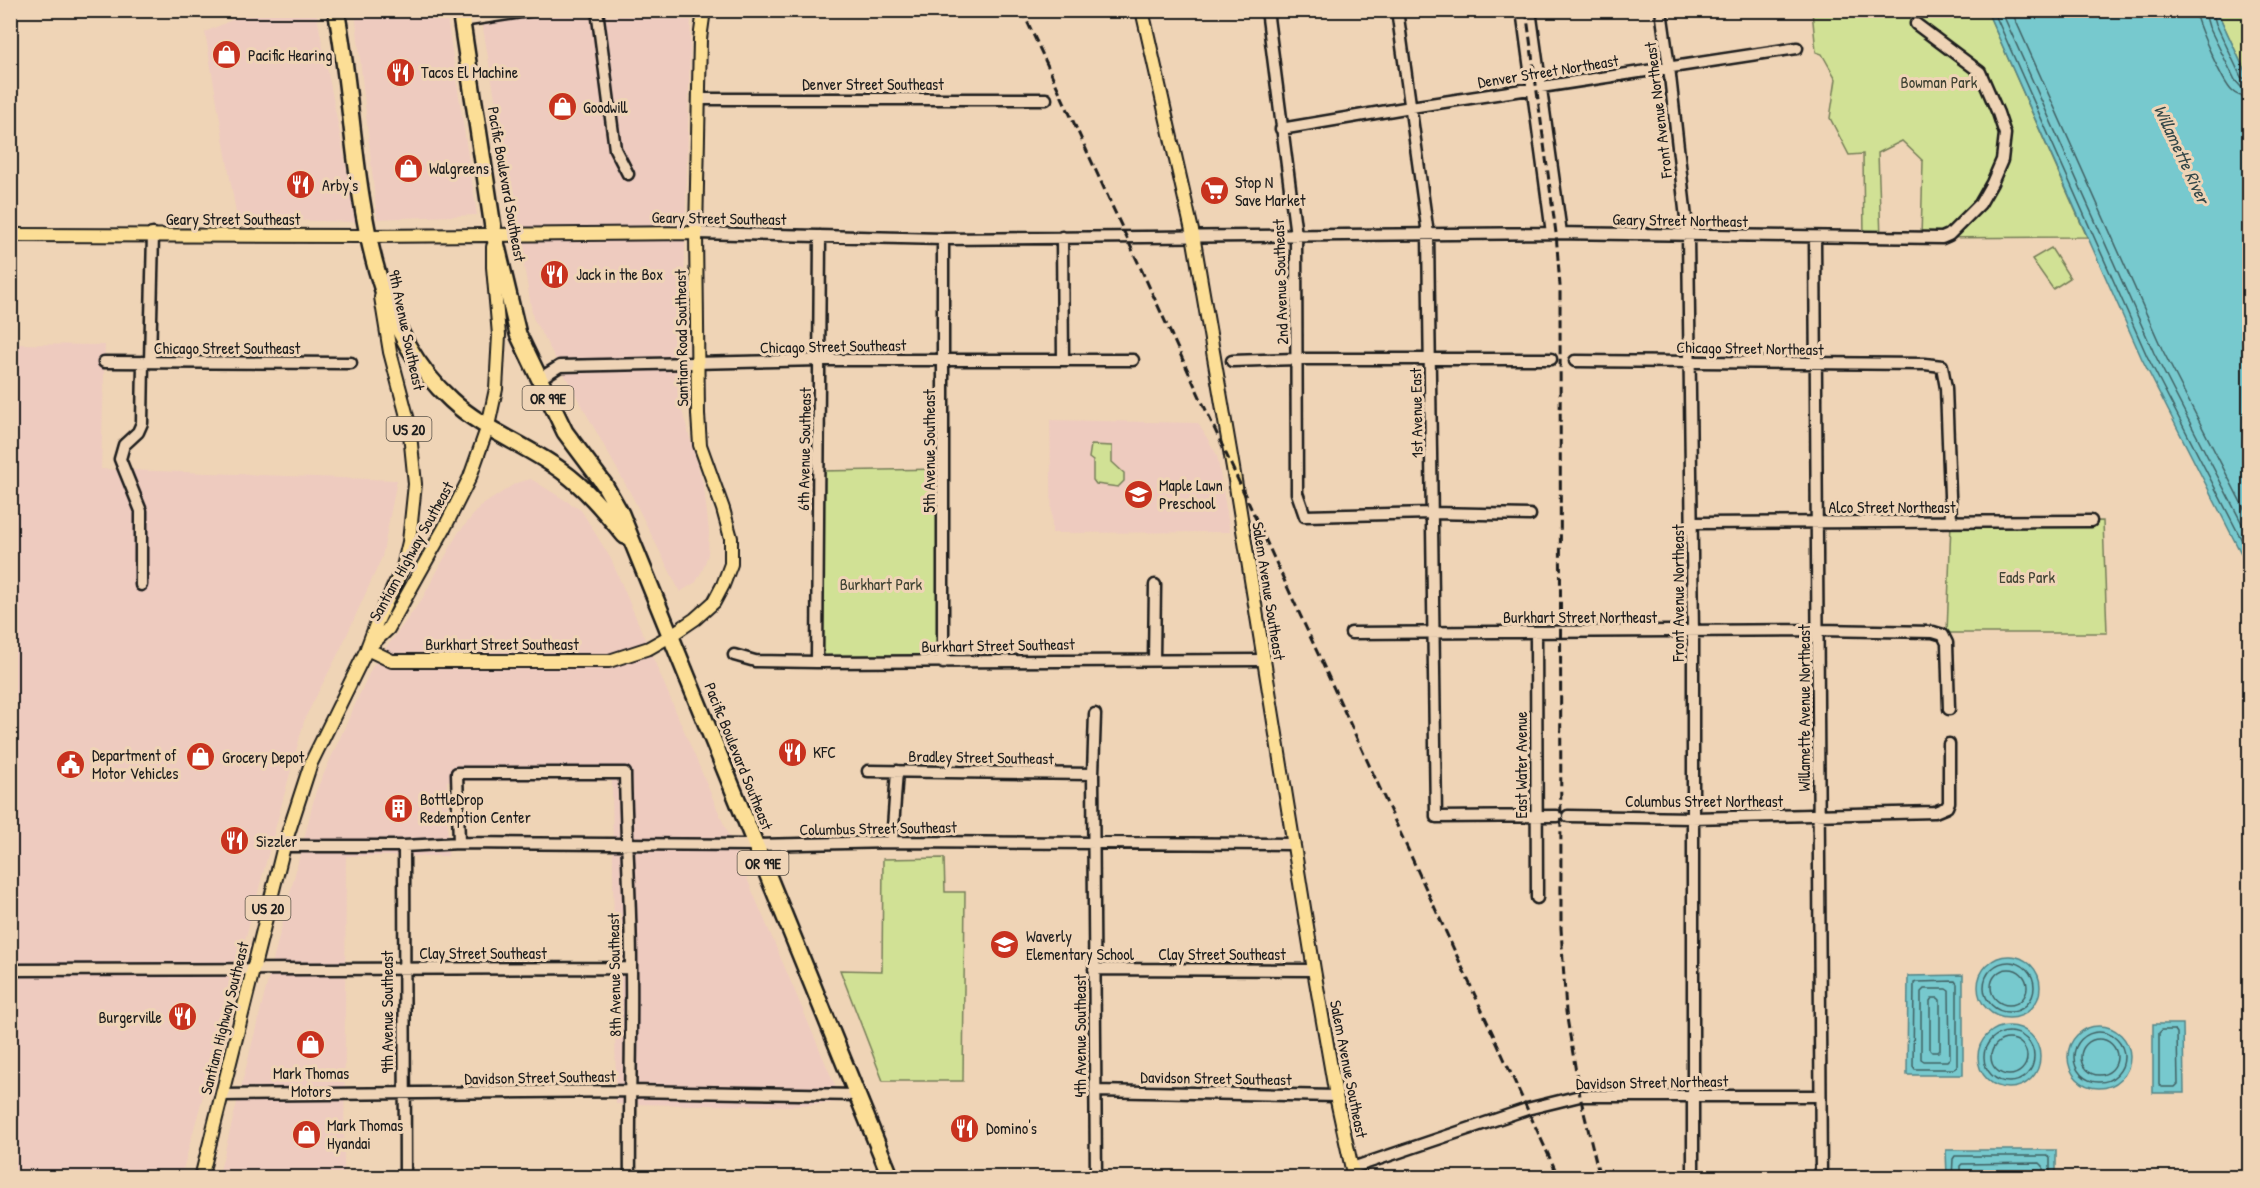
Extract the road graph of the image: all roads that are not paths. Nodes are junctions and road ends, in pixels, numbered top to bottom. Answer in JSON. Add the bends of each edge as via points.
{"nodes":[{"id":1,"x":336,"y":10,"type":"edge"},
{"id":2,"x":534,"y":10,"type":"edge"},
{"id":3,"x":597,"y":10,"type":"edge"},
{"id":4,"x":704,"y":10,"type":"edge"},
{"id":5,"x":1142,"y":10,"type":"edge"},
{"id":6,"x":1267,"y":10,"type":"edge"},
{"id":7,"x":1397,"y":10,"type":"edge"},
{"id":8,"x":1522,"y":10,"type":"edge"},
{"id":9,"x":1530,"y":10,"type":"edge"},
{"id":10,"x":1661,"y":10,"type":"edge"},
{"id":11,"x":461,"y":16,"type":"edge"},
{"id":12,"x":1916,"y":24,"type":"dead end"},
{"id":13,"x":1797,"y":48,"type":"dead end"},
{"id":14,"x":1669,"y":67,"type":"junction"},
{"id":15,"x":1537,"y":88,"type":"junction"},
{"id":16,"x":699,"y":99,"type":"junction"},
{"id":17,"x":1046,"y":99,"type":"dead end"},
{"id":18,"x":1411,"y":107,"type":"junction"},
{"id":19,"x":1281,"y":129,"type":"junction"},
{"id":20,"x":628,"y":174,"type":"dead end"},
{"id":21,"x":696,"y":233,"type":"junction"},
{"id":22,"x":1557,"y":233,"type":"junction"},
{"id":23,"x":153,"y":234,"type":"junction"},
{"id":24,"x":494,"y":234,"type":"junction"},
{"id":25,"x":1428,"y":234,"type":"junction"},
{"id":26,"x":10,"y":235,"type":"edge"},
{"id":27,"x":1193,"y":235,"type":"junction"},
{"id":28,"x":1296,"y":235,"type":"junction"},
{"id":29,"x":368,"y":236,"type":"junction"},
{"id":30,"x":820,"y":236,"type":"junction"},
{"id":31,"x":1688,"y":236,"type":"junction"},
{"id":32,"x":1062,"y":237,"type":"junction"},
{"id":33,"x":1815,"y":237,"type":"junction"},
{"id":34,"x":943,"y":239,"type":"junction"},
{"id":35,"x":379,"y":282,"type":"junction"},
{"id":36,"x":1064,"y":359,"type":"junction"},
{"id":37,"x":1298,"y":359,"type":"junction"},
{"id":38,"x":1430,"y":359,"type":"junction"},
{"id":39,"x":1551,"y":359,"type":"dead end"},
{"id":40,"x":820,"y":360,"type":"junction"},
{"id":41,"x":943,"y":360,"type":"junction"},
{"id":42,"x":1133,"y":360,"type":"dead end"},
{"id":43,"x":1232,"y":361,"type":"dead end"},
{"id":44,"x":1575,"y":361,"type":"dead end"},
{"id":45,"x":104,"y":362,"type":"dead end"},
{"id":46,"x":146,"y":362,"type":"junction"},
{"id":47,"x":1689,"y":362,"type":"junction"},
{"id":48,"x":351,"y":363,"type":"dead end"},
{"id":49,"x":697,"y":364,"type":"junction"},
{"id":50,"x":1816,"y":364,"type":"junction"},
{"id":51,"x":538,"y":379,"type":"junction"},
{"id":52,"x":488,"y":426,"type":"junction"},
{"id":53,"x":1432,"y":513,"type":"junction"},
{"id":54,"x":1530,"y":515,"type":"dead end"},
{"id":55,"x":2091,"y":521,"type":"dead end"},
{"id":56,"x":1818,"y":522,"type":"junction"},
{"id":57,"x":1951,"y":522,"type":"junction"},
{"id":58,"x":1693,"y":523,"type":"junction"},
{"id":59,"x":635,"y":548,"type":"junction"},
{"id":60,"x":141,"y":585,"type":"dead end"},
{"id":61,"x":1155,"y":585,"type":"dead end"},
{"id":62,"x":1818,"y":630,"type":"junction"},
{"id":63,"x":1434,"y":632,"type":"junction"},
{"id":64,"x":1536,"y":632,"type":"junction"},
{"id":65,"x":1694,"y":632,"type":"junction"},
{"id":66,"x":1352,"y":633,"type":"dead end"},
{"id":67,"x":670,"y":636,"type":"junction"},
{"id":68,"x":367,"y":649,"type":"junction"},
{"id":69,"x":734,"y":655,"type":"dead end"},
{"id":70,"x":1154,"y":660,"type":"junction"},
{"id":71,"x":1263,"y":660,"type":"junction"},
{"id":72,"x":817,"y":662,"type":"junction"},
{"id":73,"x":944,"y":663,"type":"junction"},
{"id":74,"x":1949,"y":709,"type":"dead end"},
{"id":75,"x":1095,"y":714,"type":"dead end"},
{"id":76,"x":1949,"y":744,"type":"dead end"},
{"id":77,"x":868,"y":771,"type":"dead end"},
{"id":78,"x":897,"y":771,"type":"junction"},
{"id":79,"x":1093,"y":774,"type":"junction"},
{"id":80,"x":1820,"y":814,"type":"junction"},
{"id":81,"x":1536,"y":816,"type":"junction"},
{"id":82,"x":1557,"y":816,"type":"dead end"},
{"id":83,"x":1568,"y":816,"type":"dead end"},
{"id":84,"x":1692,"y":818,"type":"junction"},
{"id":85,"x":892,"y":842,"type":"junction"},
{"id":86,"x":459,"y":843,"type":"junction"},
{"id":87,"x":1095,"y":843,"type":"junction"},
{"id":88,"x":1293,"y":844,"type":"junction"},
{"id":89,"x":626,"y":845,"type":"junction"},
{"id":90,"x":756,"y":845,"type":"junction"},
{"id":91,"x":284,"y":846,"type":"junction"},
{"id":92,"x":404,"y":846,"type":"junction"},
{"id":93,"x":1537,"y":898,"type":"dead end"},
{"id":94,"x":404,"y":968,"type":"junction"},
{"id":95,"x":631,"y":968,"type":"junction"},
{"id":96,"x":252,"y":969,"type":"junction"},
{"id":97,"x":1094,"y":969,"type":"junction"},
{"id":98,"x":10,"y":970,"type":"edge"},
{"id":99,"x":1314,"y":970,"type":"junction"},
{"id":100,"x":629,"y":1091,"type":"junction"},
{"id":101,"x":1095,"y":1091,"type":"junction"},
{"id":102,"x":405,"y":1093,"type":"junction"},
{"id":103,"x":222,"y":1095,"type":"junction"},
{"id":104,"x":858,"y":1095,"type":"junction"},
{"id":105,"x":1336,"y":1095,"type":"junction"},
{"id":106,"x":1692,"y":1096,"type":"junction"},
{"id":107,"x":1820,"y":1096,"type":"junction"},
{"id":108,"x":1353,"y":1173,"type":"edge"},
{"id":109,"x":201,"y":1178,"type":"edge"},
{"id":110,"x":405,"y":1178,"type":"edge"},
{"id":111,"x":630,"y":1178,"type":"edge"},
{"id":112,"x":891,"y":1178,"type":"edge"},
{"id":113,"x":1096,"y":1178,"type":"edge"},
{"id":114,"x":1693,"y":1178,"type":"edge"},
{"id":115,"x":1821,"y":1178,"type":"edge"}],
"edges":[{"from":1,"to":29,"type":"highway","name":"9th Avenue Southeast","number":"US 20"},
{"from":2,"to":11,"type":"street"},
{"from":3,"to":20,"type":"street","via":[[615,149]]},
{"from":4,"to":16,"type":"main road","name":"Santiam Road Southeast"},
{"from":5,"to":27,"type":"main road","name":"Salem Avenue Southeast"},
{"from":6,"to":19,"type":"street","name":"2nd Avenue Southeast"},
{"from":7,"to":18,"type":"street","name":"1st Avenue East"},
{"from":8,"to":15,"type":"street"},
{"from":9,"to":15,"type":"street"},
{"from":10,"to":14,"type":"street","name":"Front Avenue Northeast"},
{"from":11,"to":24,"type":"highway","name":"Pacific Boulevard Southeast","number":"US 20"},
{"from":12,"to":33,"type":"street","name":"Geary Street Northeast","via":[[1980,72],[2005,134],[2002,160],[1980,204],[1942,238]]},
{"from":13,"to":14,"type":"street","name":"Denver Street Northeast"},
{"from":14,"to":15,"type":"street","name":"Denver Street Northeast"},
{"from":14,"to":31,"type":"street","name":"Front Avenue Northeast"},
{"from":15,"to":18,"type":"street","name":"Denver Street Northeast"},
{"from":15,"to":22,"type":"street"},
{"from":16,"to":17,"type":"street","name":"Denver Street Southeast"},
{"from":16,"to":21,"type":"main road","name":"Santiam Road Southeast"},
{"from":18,"to":19,"type":"street"},
{"from":18,"to":25,"type":"street","name":"1st Avenue East"},
{"from":19,"to":28,"type":"street","name":"2nd Avenue Southeast"},
{"from":21,"to":24,"type":"main road","name":"Geary Street Southeast"},
{"from":21,"to":30,"type":"street","name":"Geary Street Southeast"},
{"from":21,"to":49,"type":"main road","name":"Santiam Road Southeast"},
{"from":22,"to":25,"type":"street","name":"Geary Street Northeast"},
{"from":22,"to":31,"type":"street","name":"Geary Street Northeast"},
{"from":23,"to":26,"type":"main road","name":"Geary Street Southeast"},
{"from":23,"to":29,"type":"main road","name":"Geary Street Southeast"},
{"from":23,"to":46,"type":"street"},
{"from":24,"to":29,"type":"main road","name":"Geary Street Southeast"},
{"from":24,"to":51,"type":"highway","name":"Pacific Boulevard Southeast","number":"OR 99E","via":[[518,334]]},
{"from":24,"to":52,"type":"main road","name":"Santiam Highway Southeast","number":"US 20","via":[[499,335],[496,389]]},
{"from":25,"to":28,"type":"street","name":"Geary Street Southeast"},
{"from":25,"to":38,"type":"street","name":"1st Avenue East"},
{"from":27,"to":28,"type":"street","name":"Geary Street Southeast"},
{"from":27,"to":32,"type":"street","name":"Geary Street Southeast"},
{"from":27,"to":71,"type":"main road","name":"Salem Avenue Southeast"},
{"from":28,"to":37,"type":"street","name":"2nd Avenue Southeast"},
{"from":29,"to":35,"type":"highway","name":"9th Avenue Southeast","number":"US 20"},
{"from":30,"to":34,"type":"street","name":"Geary Street Southeast"},
{"from":30,"to":40,"type":"street","name":"6th Avenue Southeast"},
{"from":31,"to":33,"type":"street","name":"Geary Street Northeast"},
{"from":31,"to":47,"type":"street","name":"Front Avenue Northeast"},
{"from":32,"to":34,"type":"street","name":"Geary Street Southeast"},
{"from":32,"to":36,"type":"street"},
{"from":33,"to":50,"type":"street","name":"Willamette Avenue Northeast"},
{"from":34,"to":41,"type":"street","name":"5th Avenue Southeast"},
{"from":35,"to":52,"type":"highway","name":"Pacific Boulevard Southeast","number":"OR 99E","via":[[407,345],[428,377],[451,401]]},
{"from":35,"to":68,"type":"main road","name":"9th Avenue Southeast","number":"US 20","via":[[390,352],[409,424],[415,484],[410,542],[403,567]]},
{"from":36,"to":41,"type":"street","name":"Chicago Street Southeast"},
{"from":36,"to":42,"type":"street","name":"Chicago Street Southeast"},
{"from":37,"to":38,"type":"street"},
{"from":37,"to":43,"type":"street"},
{"from":37,"to":53,"type":"street","name":"2nd Avenue Southeast","via":[[1297,493],[1305,516]]},
{"from":38,"to":39,"type":"street"},
{"from":38,"to":53,"type":"street","name":"1st Avenue East"},
{"from":40,"to":41,"type":"street","name":"Chicago Street Southeast"},
{"from":40,"to":49,"type":"street","name":"Chicago Street Southeast"},
{"from":40,"to":72,"type":"street","name":"6th Avenue Southeast"},
{"from":41,"to":73,"type":"street","name":"5th Avenue Southeast"},
{"from":44,"to":47,"type":"street","name":"Chicago Street Northeast"},
{"from":45,"to":46,"type":"street","name":"Chicago Street Southeast"},
{"from":46,"to":48,"type":"street","name":"Chicago Street Southeast"},
{"from":46,"to":60,"type":"street","via":[[142,423],[124,445],[120,459],[141,511]]},
{"from":47,"to":50,"type":"street","name":"Chicago Street Northeast"},
{"from":47,"to":58,"type":"street","name":"Front Avenue Northeast"},
{"from":49,"to":51,"type":"street","name":"Chicago Street Southeast","via":[[560,366]]},
{"from":49,"to":67,"type":"main road","name":"Santiam Road Southeast","via":[[700,445],[731,538],[731,564],[714,602]]},
{"from":50,"to":56,"type":"street","name":"Willamette Avenue Northeast"},
{"from":50,"to":57,"type":"street","name":"Chicago Street Northeast","via":[[1942,366]]},
{"from":51,"to":59,"type":"highway","name":"Pacific Boulevard Southeast","number":"OR 99E","via":[[565,432],[604,484]]},
{"from":52,"to":59,"type":"highway","name":"Pacific Boulevard Southeast","number":"OR 99E","via":[[562,471],[598,503]]},
{"from":52,"to":68,"type":"main road","name":"Santiam Highway Southeast","number":"US 20","via":[[470,477],[445,528],[388,629]]},
{"from":53,"to":54,"type":"street"},
{"from":53,"to":63,"type":"street","name":"1st Avenue East"},
{"from":55,"to":57,"type":"street","name":"Alco Street Northeast"},
{"from":56,"to":57,"type":"street","name":"Alco Street Northeast"},
{"from":56,"to":58,"type":"street","name":"Alco Street Northeast"},
{"from":56,"to":62,"type":"street","name":"Willamette Avenue Northeast"},
{"from":58,"to":65,"type":"street","name":"Front Avenue Northeast"},
{"from":59,"to":67,"type":"highway","name":"Pacific Boulevard Southeast","number":"OR 99E"},
{"from":61,"to":70,"type":"street"},
{"from":62,"to":65,"type":"street","name":"Burkhart Street Northeast"},
{"from":62,"to":74,"type":"street","name":"Burkhart Street Northeast","via":[[1943,635],[1947,643]]},
{"from":62,"to":80,"type":"street","name":"Willamette Avenue Northeast"},
{"from":63,"to":64,"type":"street","name":"Burkhart Street Northeast"},
{"from":63,"to":66,"type":"street"},
{"from":63,"to":81,"type":"street","name":"1st Avenue East","via":[[1436,817]]},
{"from":64,"to":65,"type":"street","name":"Burkhart Street Northeast"},
{"from":64,"to":81,"type":"street","name":"East Water Avenue"},
{"from":65,"to":84,"type":"street","name":"Front Avenue Northeast"},
{"from":67,"to":68,"type":"main road","name":"Burkhart Street Southeast","via":[[649,648],[609,661],[392,661]]},
{"from":67,"to":90,"type":"highway","name":"Pacific Boulevard Southeast","number":"OR 99E"},
{"from":68,"to":91,"type":"main road","name":"Santiam Highway Southeast","number":"US 20","via":[[311,763]]},
{"from":69,"to":72,"type":"street","name":"Burkhart Street Southeast","via":[[755,661]]},
{"from":70,"to":71,"type":"street","name":"Burkhart Street Southeast"},
{"from":70,"to":73,"type":"street","name":"Burkhart Street Southeast"},
{"from":71,"to":88,"type":"main road","name":"Salem Avenue Southeast"},
{"from":72,"to":73,"type":"street","name":"Burkhart Street Southeast"},
{"from":75,"to":79,"type":"street","name":"4th Avenue Southeast"},
{"from":76,"to":80,"type":"street","name":"Columbus Street Northeast","via":[[1947,807],[1935,812]]},
{"from":77,"to":78,"type":"street","name":"Bradley Street Southeast"},
{"from":78,"to":79,"type":"street","name":"Bradley Street Southeast"},
{"from":78,"to":85,"type":"street"},
{"from":79,"to":87,"type":"street","name":"4th Avenue Southeast"},
{"from":80,"to":84,"type":"street","name":"Columbus Street Northeast"},
{"from":80,"to":107,"type":"street","name":"Willamette Avenue Northeast"},
{"from":81,"to":82,"type":"street"},
{"from":81,"to":93,"type":"street","name":"East Water Avenue"},
{"from":83,"to":84,"type":"street","name":"Columbus Street Northeast"},
{"from":84,"to":106,"type":"street","name":"Front Avenue Northeast"},
{"from":85,"to":87,"type":"street","name":"Columbus Street Southeast"},
{"from":85,"to":90,"type":"street","name":"Columbus Street Southeast"},
{"from":86,"to":89,"type":"street","name":"Columbus Street Southeast"},
{"from":86,"to":89,"type":"street","name":"8th Avenue Southeast","via":[[457,773],[625,773]]},
{"from":86,"to":92,"type":"street","name":"Columbus Street Southeast"},
{"from":87,"to":88,"type":"street","name":"Columbus Street Southeast"},
{"from":87,"to":97,"type":"street","name":"4th Avenue Southeast"},
{"from":88,"to":99,"type":"main road","name":"Salem Avenue Southeast"},
{"from":89,"to":90,"type":"street","name":"Columbus Street Southeast"},
{"from":89,"to":95,"type":"street","name":"8th Avenue Southeast"},
{"from":90,"to":104,"type":"highway","name":"Pacific Boulevard Southeast","number":"OR 99E"},
{"from":91,"to":92,"type":"street","name":"Columbus Street Southeast"},
{"from":91,"to":96,"type":"main road","name":"Santiam Highway Southeast","number":"US 20"},
{"from":92,"to":94,"type":"street","name":"9th Avenue Southeast"},
{"from":94,"to":95,"type":"street","name":"Clay Street Southeast"},
{"from":94,"to":96,"type":"street","name":"Clay Street Southeast"},
{"from":94,"to":102,"type":"street","name":"9th Avenue Southeast"},
{"from":95,"to":100,"type":"street","name":"8th Avenue Southeast"},
{"from":96,"to":98,"type":"street","name":"Clay Street Southeast"},
{"from":96,"to":103,"type":"main road","name":"Santiam Highway Southeast","number":"US 20"},
{"from":97,"to":99,"type":"street","name":"Clay Street Southeast"},
{"from":97,"to":101,"type":"street","name":"4th Avenue Southeast"},
{"from":99,"to":105,"type":"main road","name":"Salem Avenue Southeast"},
{"from":100,"to":102,"type":"street","name":"Davidson Street Southeast"},
{"from":100,"to":104,"type":"street","name":"Davidson Street Southeast"},
{"from":100,"to":111,"type":"street","name":"8th Avenue Southeast"},
{"from":101,"to":105,"type":"street","name":"Davidson Street Southeast"},
{"from":101,"to":113,"type":"street","name":"4th Avenue Southeast"},
{"from":102,"to":103,"type":"street","name":"Davidson Street Southeast"},
{"from":102,"to":110,"type":"street","name":"9th Avenue Southeast"},
{"from":103,"to":109,"type":"main road","name":"Santiam Highway Southeast","number":"US 20"},
{"from":104,"to":112,"type":"highway","name":"Pacific Boulevard Southeast","number":"OR 99E"},
{"from":105,"to":108,"type":"main road","name":"Salem Avenue Southeast"},
{"from":106,"to":107,"type":"street","name":"Davidson Street Northeast"},
{"from":106,"to":108,"type":"street","name":"Davidson Street Northeast","via":[[1580,1096],[1527,1109]]},
{"from":106,"to":114,"type":"street","name":"Front Avenue Northeast"},
{"from":107,"to":115,"type":"street","name":"Willamette Avenue Northeast"}]}
